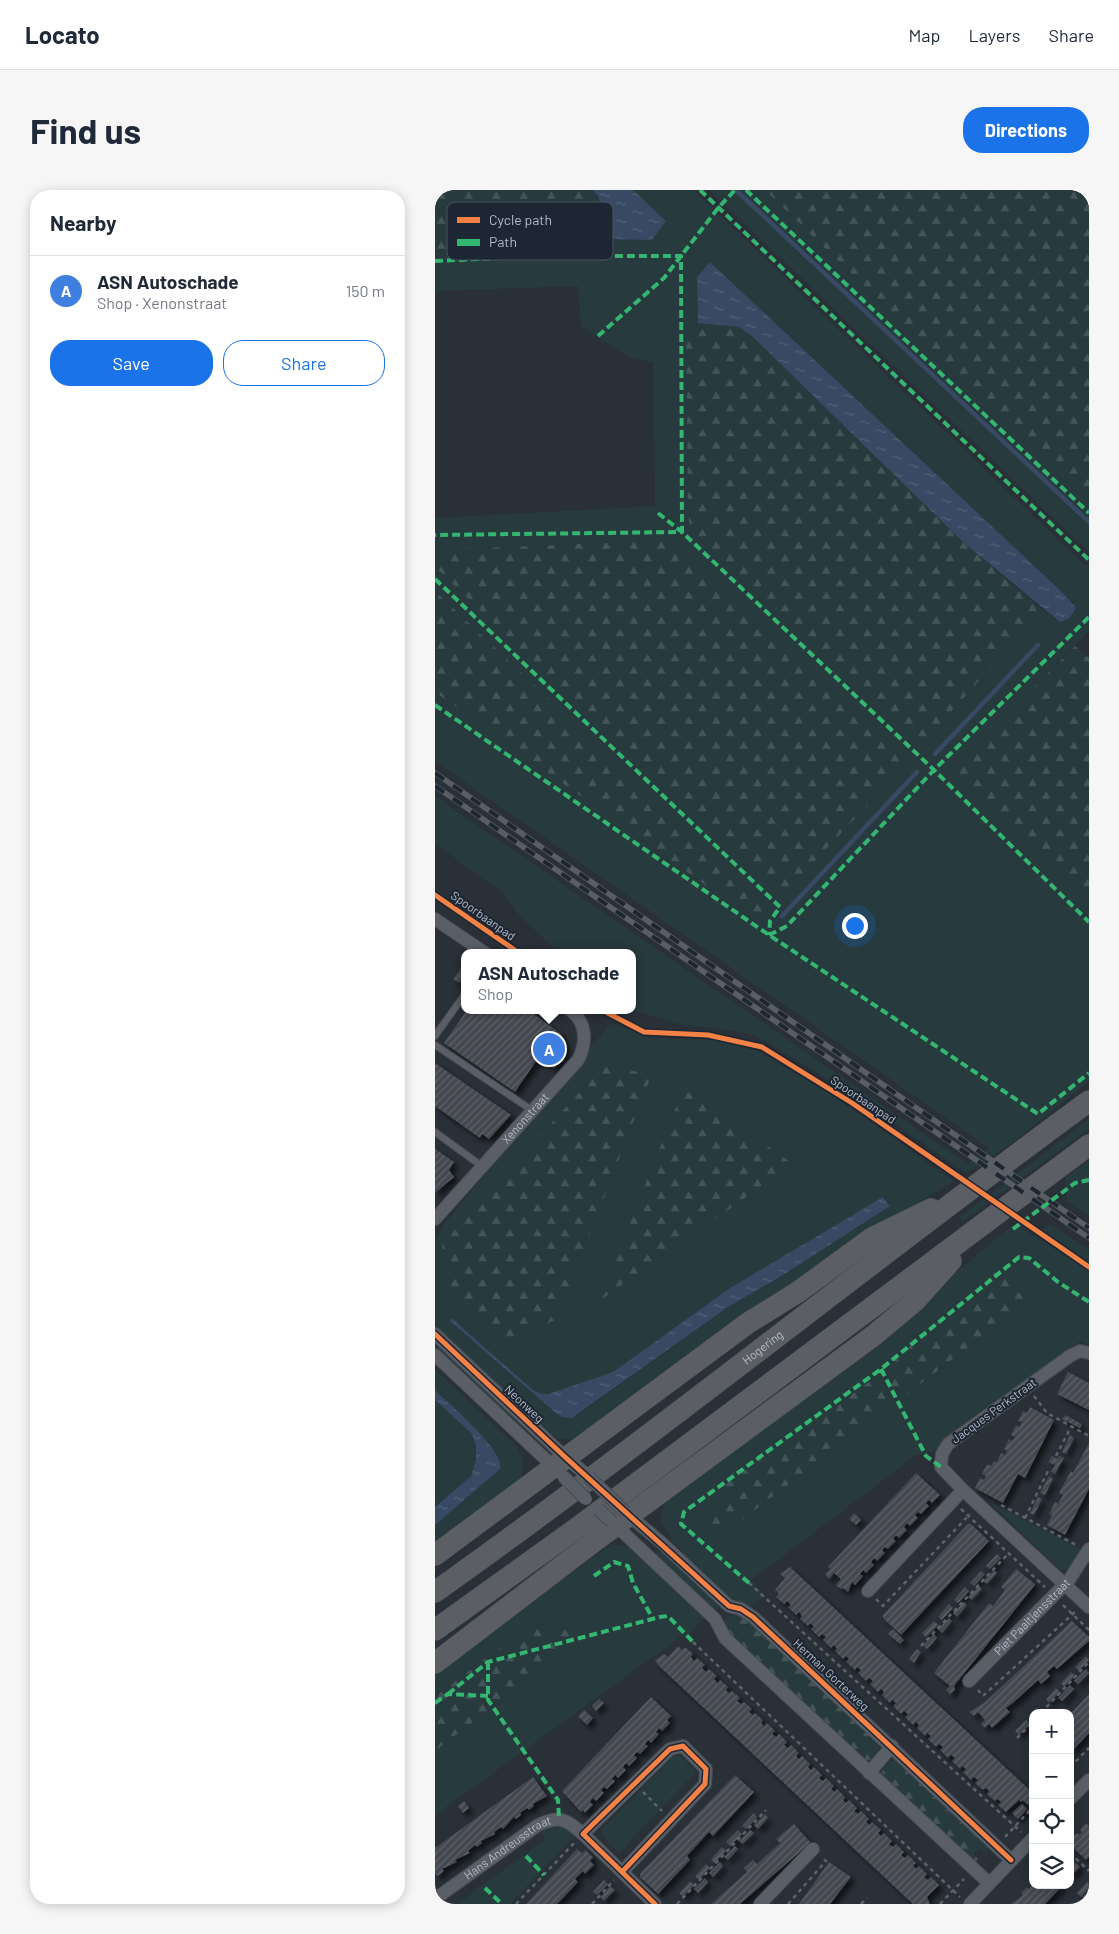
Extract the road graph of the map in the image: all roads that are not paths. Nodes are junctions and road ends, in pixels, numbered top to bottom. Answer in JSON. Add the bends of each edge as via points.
{"nodes":[{"id":1,"x":435,"y":918,"type":"edge"},
{"id":2,"x":479,"y":949,"type":"edge"},
{"id":3,"x":461,"y":1000,"type":"edge"},
{"id":4,"x":575,"y":1014,"type":"edge"},
{"id":5,"x":435,"y":1036,"type":"edge"},
{"id":6,"x":435,"y":1045,"type":"edge"},
{"id":7,"x":1089,"y":1101,"type":"edge"},
{"id":8,"x":533,"y":1111,"type":"junction"},
{"id":9,"x":435,"y":1132,"type":"edge"},
{"id":10,"x":1089,"y":1145,"type":"edge"},
{"id":11,"x":483,"y":1167,"type":"junction"},
{"id":12,"x":963,"y":1194,"type":"junction"},
{"id":13,"x":435,"y":1219,"type":"edge"},
{"id":14,"x":984,"y":1224,"type":"junction"},
{"id":15,"x":435,"y":1334,"type":"edge"},
{"id":16,"x":1088,"y":1353,"type":"edge"},
{"id":17,"x":435,"y":1355,"type":"edge"},
{"id":18,"x":564,"y":1466,"type":"junction"},
{"id":19,"x":600,"y":1489,"type":"joint"},
{"id":20,"x":963,"y":1490,"type":"junction"},
{"id":21,"x":586,"y":1499,"type":"joint"},
{"id":22,"x":620,"y":1519,"type":"junction"},
{"id":23,"x":1089,"y":1550,"type":"edge"},
{"id":24,"x":435,"y":1555,"type":"edge"},
{"id":25,"x":1065,"y":1584,"type":"junction"},
{"id":26,"x":868,"y":1591,"type":"dead end"},
{"id":27,"x":435,"y":1592,"type":"edge"},
{"id":28,"x":729,"y":1606,"type":"junction"},
{"id":29,"x":1089,"y":1608,"type":"edge"},
{"id":30,"x":715,"y":1619,"type":"junction"},
{"id":31,"x":435,"y":1630,"type":"edge"},
{"id":32,"x":435,"y":1663,"type":"edge"},
{"id":33,"x":969,"y":1681,"type":"dead end"},
{"id":34,"x":892,"y":1746,"type":"junction"},
{"id":35,"x":869,"y":1773,"type":"junction"},
{"id":36,"x":1089,"y":1780,"type":"edge"},
{"id":37,"x":1074,"y":1795,"type":"edge"},
{"id":38,"x":583,"y":1834,"type":"junction"},
{"id":39,"x":1029,"y":1842,"type":"edge"},
{"id":40,"x":813,"y":1849,"type":"road end"},
{"id":41,"x":1011,"y":1860,"type":"junction"},
{"id":42,"x":622,"y":1872,"type":"junction"},
{"id":43,"x":989,"y":1883,"type":"junction"},
{"id":44,"x":435,"y":1899,"type":"edge"},
{"id":45,"x":965,"y":1901,"type":"edge"},
{"id":46,"x":655,"y":1904,"type":"edge"},
{"id":47,"x":761,"y":1904,"type":"edge"}],
"edges":[{"from":1,"to":2,"type":"street"},
{"from":3,"to":5,"type":"lane"},
{"from":4,"to":8,"type":"street","name":"Xenonstraat","via":[[582,1024],[584,1049],[579,1060]]},
{"from":6,"to":8,"type":"lane"},
{"from":7,"to":12,"type":"highway","name":"Hogering"},
{"from":8,"to":11,"type":"street","name":"Xenonstraat"},
{"from":9,"to":11,"type":"lane"},
{"from":10,"to":14,"type":"highway"},
{"from":11,"to":13,"type":"street","name":"Xenonstraat"},
{"from":12,"to":18,"type":"highway","via":[[872,1238],[798,1292],[749,1322]]},
{"from":12,"to":27,"type":"highway","name":"Hogering","via":[[538,1519]]},
{"from":14,"to":22,"type":"highway","via":[[915,1301],[873,1336]]},
{"from":14,"to":31,"type":"highway"},
{"from":15,"to":18,"type":"street","name":"Neonweg"},
{"from":16,"to":20,"type":"street","name":"Jacques Perkstraat","via":[[1080,1351],[1070,1356],[948,1444],[942,1454],[941,1467]]},
{"from":17,"to":18,"type":"street","name":"Neonweg"},
{"from":18,"to":19,"type":"street","name":"Neonweg","bridge":true},
{"from":18,"to":21,"type":"street","name":"Neonweg","bridge":true},
{"from":18,"to":24,"type":"highway"},
{"from":19,"to":22,"type":"street","name":"Herman Gorterweg","bridge":true},
{"from":20,"to":25,"type":"street","name":"Jacques Perkstraat"},
{"from":20,"to":26,"type":"street"},
{"from":21,"to":22,"type":"street","name":"Herman Gorterweg","bridge":true},
{"from":22,"to":28,"type":"street","name":"Herman Gorterweg"},
{"from":22,"to":30,"type":"street","name":"Herman Gorterweg"},
{"from":22,"to":32,"type":"highway"},
{"from":23,"to":25,"type":"street","name":"Piet Paaltjensstraat"},
{"from":25,"to":29,"type":"street","name":"Jacques Perkstraat"},
{"from":25,"to":33,"type":"street","name":"Piet Paaltjensstraat"},
{"from":28,"to":30,"type":"street"},
{"from":28,"to":34,"type":"street","name":"Herman Gorterweg","via":[[753,1617]]},
{"from":30,"to":35,"type":"street","name":"Herman Gorterweg","via":[[725,1638]]},
{"from":34,"to":35,"type":"street"},
{"from":34,"to":41,"type":"street","name":"Herman Gorterweg"},
{"from":35,"to":43,"type":"street","name":"Herman Gorterweg"},
{"from":36,"to":37,"type":"street"},
{"from":38,"to":42,"type":"street","name":"Hans Andreusstraat"},
{"from":38,"to":42,"type":"street","via":[[670,1749],[683,1746],[706,1769],[705,1784]]},
{"from":38,"to":44,"type":"street","name":"Hans Andreusstraat","via":[[571,1823],[559,1818],[551,1819]]},
{"from":39,"to":41,"type":"street"},
{"from":40,"to":47,"type":"street"},
{"from":41,"to":43,"type":"street"},
{"from":42,"to":46,"type":"street","name":"Hans Andreusstraat"},
{"from":43,"to":45,"type":"street"}]}
